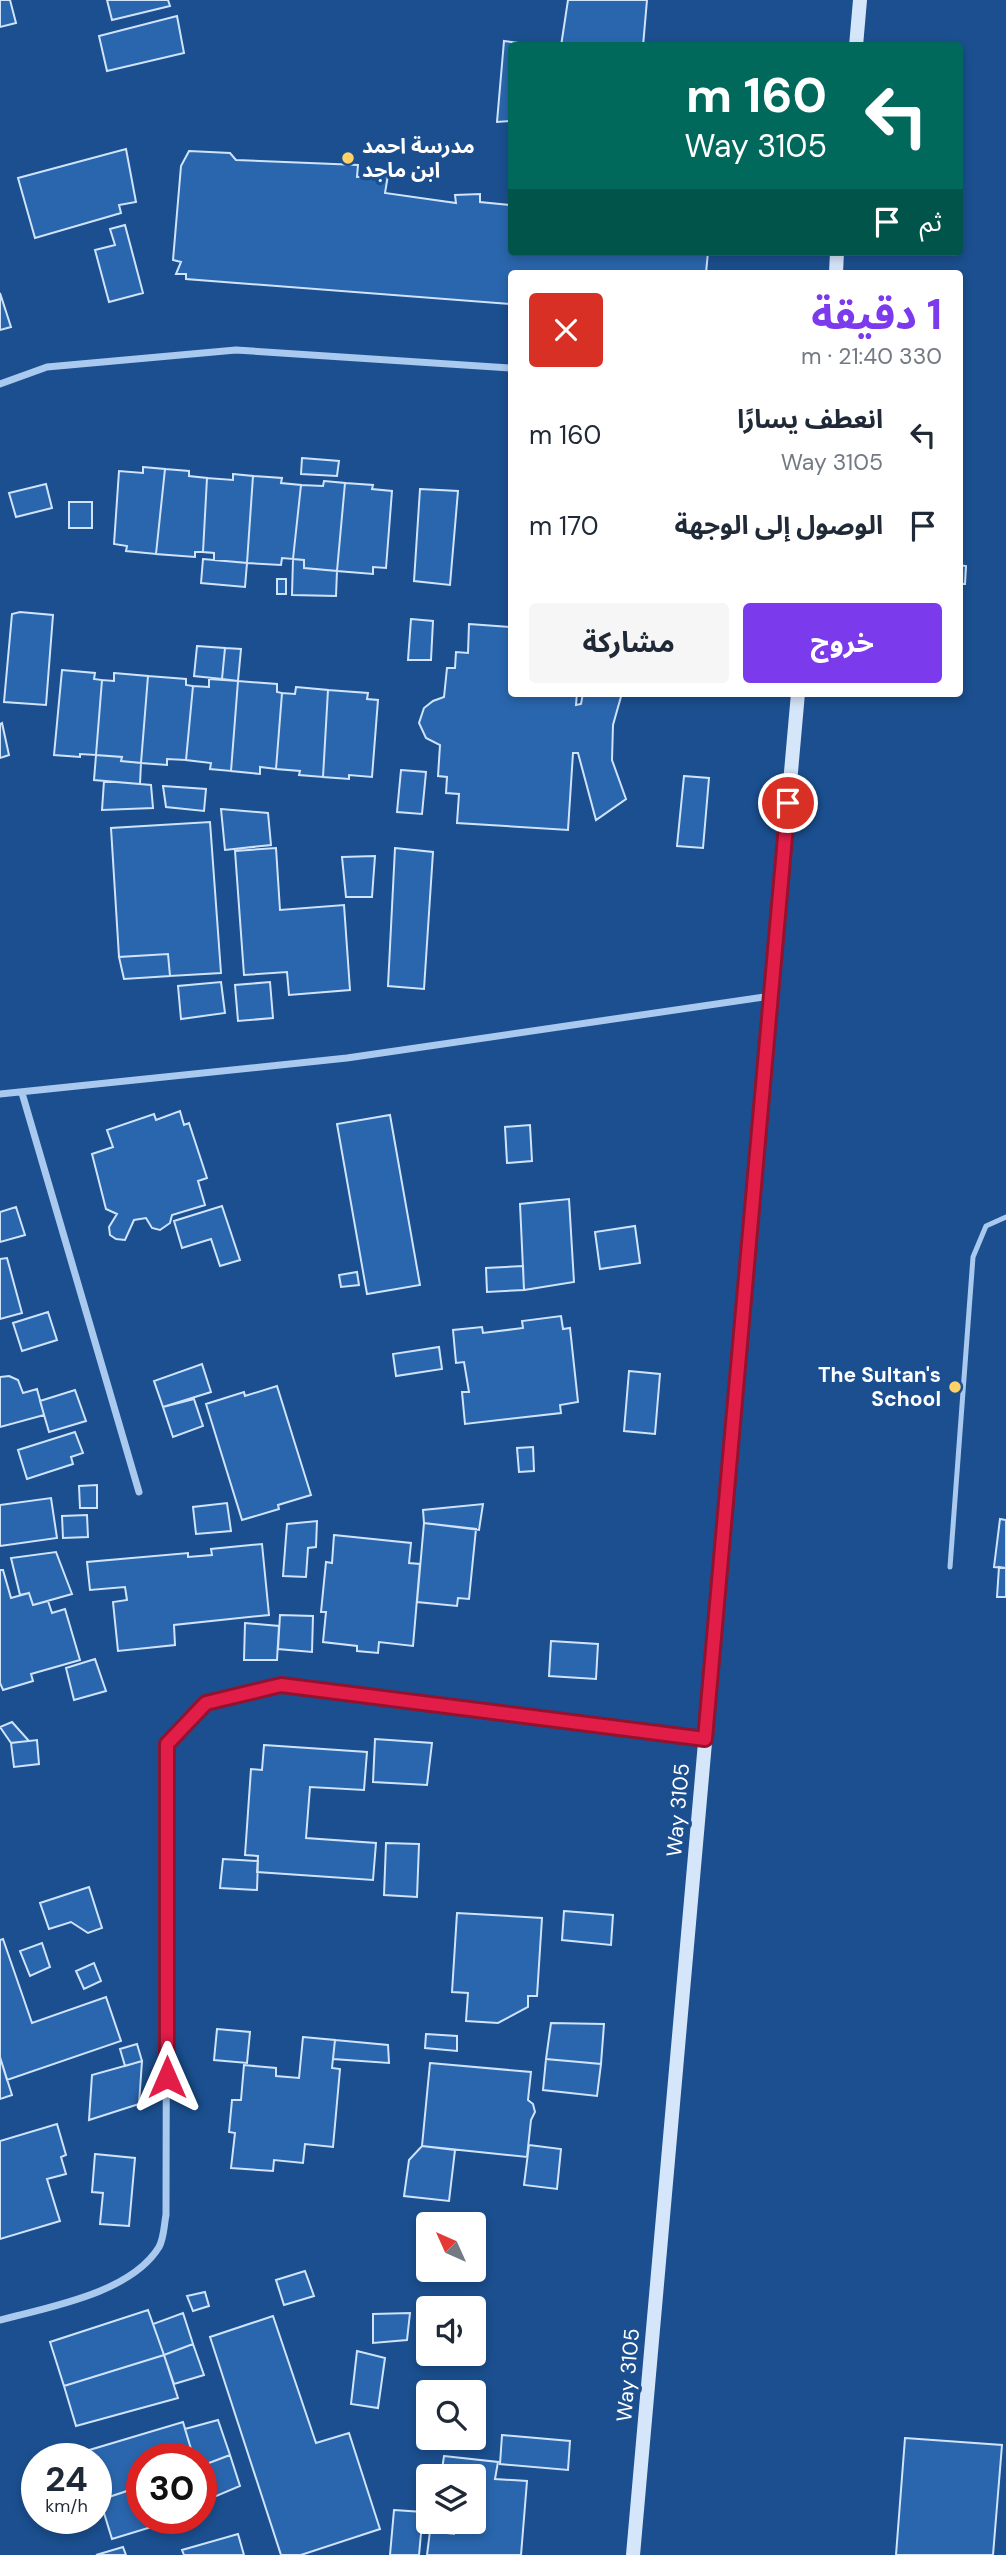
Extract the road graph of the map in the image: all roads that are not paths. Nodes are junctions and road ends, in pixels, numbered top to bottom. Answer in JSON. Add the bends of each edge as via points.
{"nodes":[{"id":1,"x":860,"y":0,"type":"edge"},
{"id":2,"x":856,"y":42,"type":"edge"},
{"id":3,"x":508,"y":368,"type":"edge"},
{"id":4,"x":0,"y":384,"type":"edge"},
{"id":5,"x":798,"y":697,"type":"edge"},
{"id":6,"x":771,"y":996,"type":"junction"},
{"id":7,"x":22,"y":1093,"type":"junction"},
{"id":8,"x":0,"y":1094,"type":"edge"},
{"id":9,"x":1006,"y":1217,"type":"edge"},
{"id":10,"x":139,"y":1492,"type":"dead end"},
{"id":11,"x":950,"y":1567,"type":"dead end"},
{"id":12,"x":705,"y":1739,"type":"junction"},
{"id":13,"x":0,"y":2320,"type":"edge"},
{"id":14,"x":633,"y":2555,"type":"edge"}],
"edges":[{"from":1,"to":2,"type":"street"},
{"from":3,"to":4,"type":"street","via":[[236,350],[47,368]]},
{"from":5,"to":6,"type":"street","name":"Way 3105"},
{"from":6,"to":7,"type":"street","via":[[347,1058]]},
{"from":6,"to":12,"type":"street","name":"Way 3105"},
{"from":7,"to":8,"type":"street"},
{"from":7,"to":10,"type":"street"},
{"from":9,"to":11,"type":"lane","via":[[986,1226],[973,1257]]},
{"from":12,"to":13,"type":"street","via":[[281,1685],[206,1703],[167,1744],[166,2215],[160,2245],[142,2268],[90,2296]]},
{"from":12,"to":14,"type":"street","name":"Way 3105"}]}
